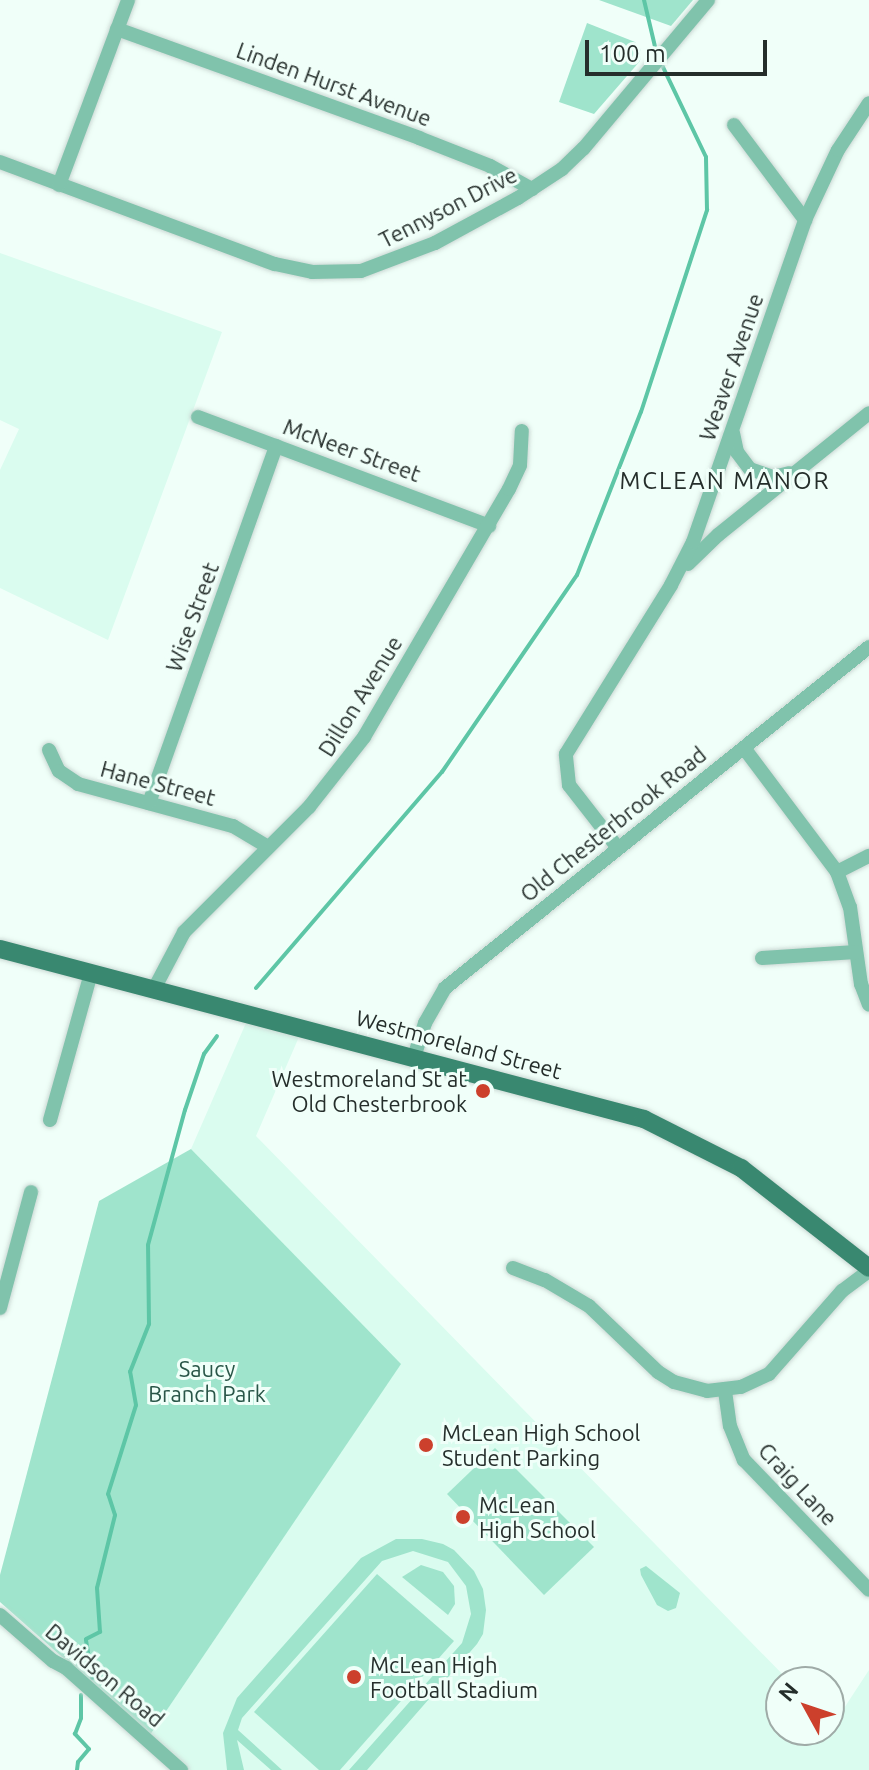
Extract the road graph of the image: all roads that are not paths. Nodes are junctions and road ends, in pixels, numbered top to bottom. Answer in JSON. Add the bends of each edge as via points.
{"nodes":[{"id":1,"x":128,"y":0,"type":"edge"},
{"id":2,"x":708,"y":0,"type":"edge"},
{"id":3,"x":117,"y":29,"type":"junction"},
{"id":4,"x":869,"y":103,"type":"edge"},
{"id":5,"x":734,"y":125,"type":"dead end"},
{"id":6,"x":0,"y":162,"type":"edge"},
{"id":7,"x":59,"y":185,"type":"junction"},
{"id":8,"x":532,"y":189,"type":"junction"},
{"id":9,"x":805,"y":220,"type":"junction"},
{"id":10,"x":869,"y":413,"type":"edge"},
{"id":11,"x":198,"y":417,"type":"dead end"},
{"id":12,"x":733,"y":429,"type":"junction"},
{"id":13,"x":522,"y":431,"type":"dead end"},
{"id":14,"x":276,"y":446,"type":"junction"},
{"id":15,"x":798,"y":470,"type":"junction"},
{"id":16,"x":489,"y":526,"type":"junction"},
{"id":17,"x":671,"y":585,"type":"junction"},
{"id":18,"x":869,"y":647,"type":"edge"},
{"id":19,"x":744,"y":748,"type":"junction"},
{"id":20,"x":49,"y":750,"type":"dead end"},
{"id":21,"x":149,"y":803,"type":"junction"},
{"id":22,"x":268,"y":847,"type":"junction"},
{"id":23,"x":618,"y":848,"type":"junction"},
{"id":24,"x":869,"y":856,"type":"edge"},
{"id":25,"x":837,"y":872,"type":"junction"},
{"id":26,"x":0,"y":949,"type":"edge"},
{"id":27,"x":856,"y":952,"type":"junction"},
{"id":28,"x":762,"y":958,"type":"dead end"},
{"id":29,"x":91,"y":973,"type":"junction"},
{"id":30,"x":154,"y":989,"type":"junction"},
{"id":31,"x":869,"y":1005,"type":"edge"},
{"id":32,"x":414,"y":1057,"type":"junction"},
{"id":33,"x":50,"y":1120,"type":"dead end"},
{"id":34,"x":31,"y":1192,"type":"dead end"},
{"id":35,"x":0,"y":1248,"type":"edge"},
{"id":36,"x":16,"y":1252,"type":"junction"},
{"id":37,"x":513,"y":1268,"type":"dead end"},
{"id":38,"x":869,"y":1269,"type":"edge"},
{"id":39,"x":0,"y":1308,"type":"edge"},
{"id":40,"x":725,"y":1391,"type":"junction"},
{"id":41,"x":869,"y":1590,"type":"edge"},
{"id":42,"x":0,"y":1615,"type":"edge"},
{"id":43,"x":181,"y":1770,"type":"edge"}],
"edges":[{"from":1,"to":3,"type":"street"},
{"from":2,"to":8,"type":"street","name":"Tennyson Drive","via":[[576,156]]},
{"from":3,"to":7,"type":"street"},
{"from":3,"to":8,"type":"street","name":"Linden Hurst Avenue","via":[[419,138]]},
{"from":4,"to":9,"type":"street","name":"Weaver Avenue","via":[[838,150]]},
{"from":5,"to":9,"type":"street"},
{"from":6,"to":7,"type":"street","name":"Tennyson Drive"},
{"from":7,"to":8,"type":"street","name":"Tennyson Drive","via":[[275,264],[325,273],[361,271],[411,254]]},
{"from":9,"to":12,"type":"street","name":"Weaver Avenue"},
{"from":10,"to":15,"type":"street"},
{"from":11,"to":14,"type":"street","name":"McNeer Street"},
{"from":12,"to":15,"type":"street","via":[[737,452],[750,469],[773,477]]},
{"from":12,"to":17,"type":"street","name":"Weaver Avenue","via":[[693,542]]},
{"from":13,"to":16,"type":"street","name":"Dillon Avenue","via":[[520,465]]},
{"from":14,"to":16,"type":"street","name":"McNeer Street"},
{"from":14,"to":21,"type":"street","name":"Wise Street"},
{"from":15,"to":17,"type":"street","via":[[718,535]]},
{"from":16,"to":22,"type":"street","name":"Dillon Avenue","via":[[364,737]]},
{"from":17,"to":23,"type":"street","name":"Weaver Avenue","via":[[566,754],[569,785]]},
{"from":18,"to":19,"type":"street","name":"Old Chesterbrook Road"},
{"from":19,"to":23,"type":"street","name":"Old Chesterbrook Road"},
{"from":19,"to":25,"type":"street"},
{"from":20,"to":21,"type":"street","name":"Hane Street","via":[[67,779]]},
{"from":21,"to":22,"type":"street","name":"Hane Street","via":[[233,826]]},
{"from":22,"to":30,"type":"street","name":"Dillon Avenue","via":[[184,932]]},
{"from":23,"to":32,"type":"street","name":"Old Chesterbrook Road","via":[[445,988]]},
{"from":24,"to":25,"type":"street"},
{"from":25,"to":27,"type":"street","via":[[850,907]]},
{"from":26,"to":29,"type":"main road","name":"Westmoreland Street"},
{"from":27,"to":28,"type":"street"},
{"from":27,"to":31,"type":"street"},
{"from":29,"to":30,"type":"main road","name":"Westmoreland Street"},
{"from":29,"to":33,"type":"street"},
{"from":30,"to":32,"type":"main road","name":"Westmoreland Street"},
{"from":32,"to":38,"type":"main road","name":"Westmoreland Street","via":[[666,1129],[741,1168]]},
{"from":34,"to":36,"type":"street"},
{"from":35,"to":36,"type":"street"},
{"from":36,"to":39,"type":"street"},
{"from":37,"to":40,"type":"street","via":[[579,1299],[674,1382]]},
{"from":38,"to":40,"type":"street","via":[[842,1291],[769,1374]]},
{"from":40,"to":41,"type":"street","name":"Craig Lane","via":[[730,1426],[744,1460]]},
{"from":42,"to":43,"type":"street","name":"Davidson Road"}]}
